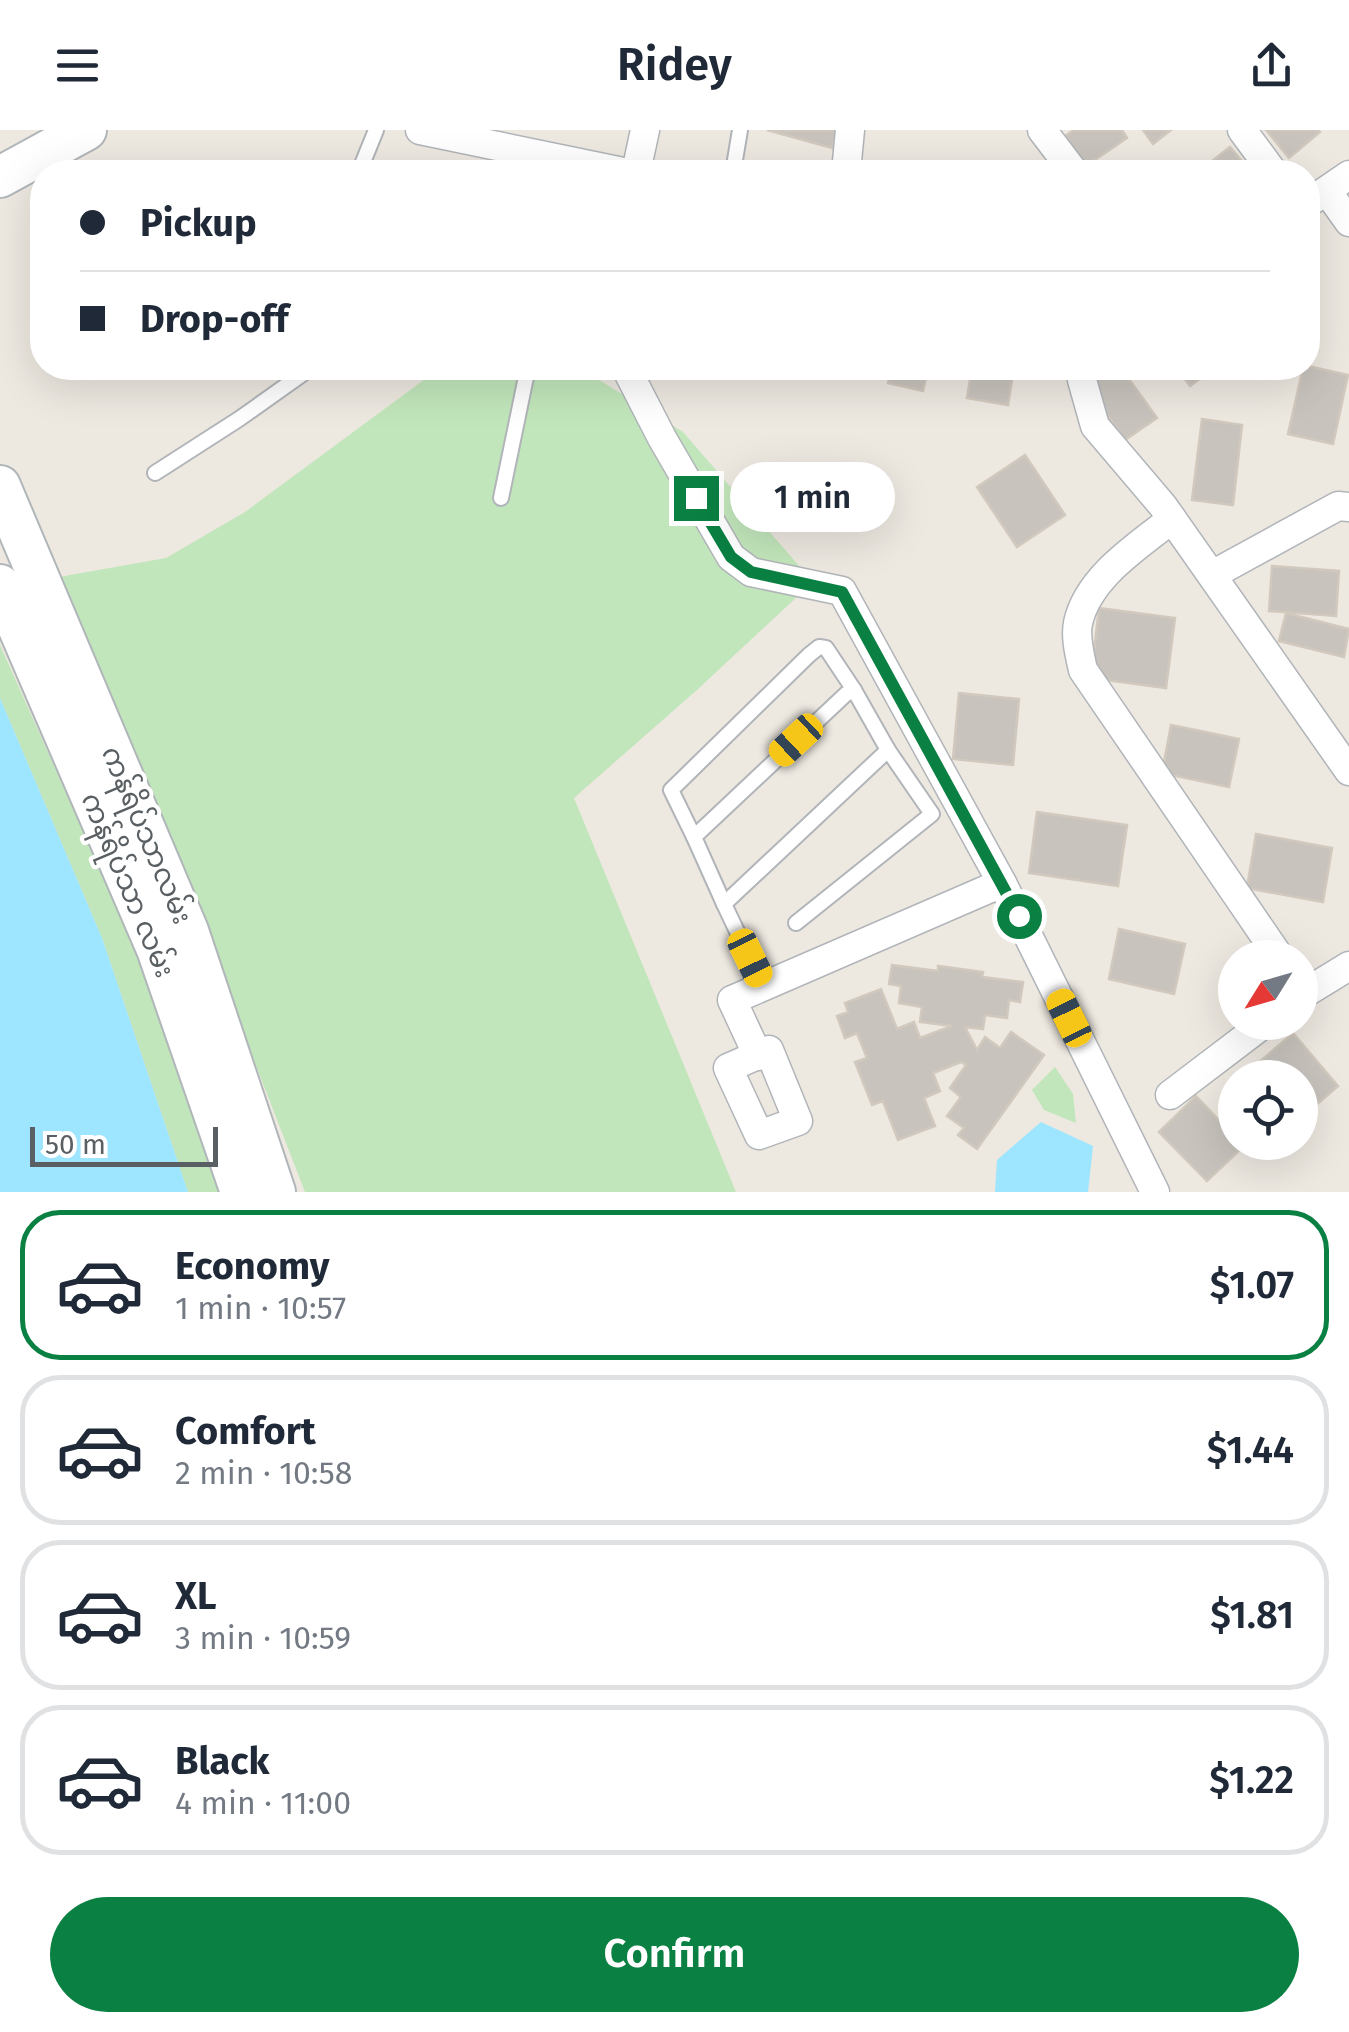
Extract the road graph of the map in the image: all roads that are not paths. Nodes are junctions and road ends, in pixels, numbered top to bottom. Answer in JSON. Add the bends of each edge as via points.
{"nodes":[{"id":1,"x":86,"y":130,"type":"edge"},
{"id":2,"x":376,"y":130,"type":"edge"},
{"id":3,"x":420,"y":130,"type":"edge"},
{"id":4,"x":645,"y":130,"type":"edge"},
{"id":5,"x":740,"y":130,"type":"edge"},
{"id":6,"x":850,"y":130,"type":"edge"},
{"id":7,"x":1042,"y":130,"type":"edge"},
{"id":8,"x":1242,"y":130,"type":"edge"},
{"id":9,"x":31,"y":160,"type":"edge"},
{"id":10,"x":365,"y":160,"type":"edge"},
{"id":11,"x":565,"y":160,"type":"edge"},
{"id":12,"x":639,"y":160,"type":"edge"},
{"id":13,"x":735,"y":160,"type":"edge"},
{"id":14,"x":847,"y":160,"type":"edge"},
{"id":15,"x":1065,"y":160,"type":"edge"},
{"id":16,"x":1263,"y":160,"type":"edge"},
{"id":17,"x":30,"y":161,"type":"edge"},
{"id":18,"x":0,"y":177,"type":"edge"},
{"id":19,"x":1328,"y":190,"type":"edge"},
{"id":20,"x":1349,"y":222,"type":"edge"},
{"id":21,"x":294,"y":380,"type":"edge"},
{"id":22,"x":525,"y":380,"type":"edge"},
{"id":23,"x":632,"y":380,"type":"edge"},
{"id":24,"x":1082,"y":380,"type":"edge"},
{"id":25,"x":154,"y":472,"type":"dead end"},
{"id":26,"x":0,"y":486,"type":"edge"},
{"id":27,"x":500,"y":498,"type":"dead end"},
{"id":28,"x":1349,"y":507,"type":"edge"},
{"id":29,"x":1172,"y":519,"type":"junction"},
{"id":30,"x":1212,"y":575,"type":"junction"},
{"id":31,"x":0,"y":585,"type":"edge"},
{"id":32,"x":854,"y":690,"type":"junction"},
{"id":33,"x":888,"y":750,"type":"junction"},
{"id":34,"x":1349,"y":770,"type":"edge"},
{"id":35,"x":694,"y":838,"type":"junction"},
{"id":36,"x":1002,"y":883,"type":"junction"},
{"id":37,"x":724,"y":904,"type":"junction"},
{"id":38,"x":796,"y":922,"type":"dead end"},
{"id":39,"x":1268,"y":940,"type":"edge"},
{"id":40,"x":1349,"y":966,"type":"edge"},
{"id":41,"x":1318,"y":982,"type":"edge"},
{"id":42,"x":763,"y":986,"type":"junction"},
{"id":43,"x":1242,"y":1040,"type":"edge"},
{"id":44,"x":758,"y":1056,"type":"dead end"},
{"id":45,"x":1170,"y":1094,"type":"dead end"},
{"id":46,"x":241,"y":1192,"type":"edge"},
{"id":47,"x":276,"y":1192,"type":"edge"},
{"id":48,"x":1155,"y":1192,"type":"edge"}],
"edges":[{"from":1,"to":9,"type":"main road"},
{"from":2,"to":10,"type":"lane"},
{"from":3,"to":11,"type":"street"},
{"from":4,"to":12,"type":"street"},
{"from":5,"to":13,"type":"lane"},
{"from":6,"to":14,"type":"street"},
{"from":7,"to":15,"type":"street"},
{"from":8,"to":16,"type":"street"},
{"from":17,"to":18,"type":"main road"},
{"from":19,"to":20,"type":"street"},
{"from":21,"to":25,"type":"lane"},
{"from":22,"to":27,"type":"lane"},
{"from":23,"to":36,"type":"street","via":[[731,557],[751,572],[842,592]]},
{"from":24,"to":29,"type":"street","via":[[1094,426]]},
{"from":26,"to":47,"type":"main road","name":"ကန်ရိပ်သာလမ်း","via":[[188,932]]},
{"from":28,"to":30,"type":"street","via":[[1338,506]]},
{"from":29,"to":30,"type":"street"},
{"from":29,"to":39,"type":"street","via":[[1113,567],[1090,596],[1078,624],[1078,650],[1083,670]]},
{"from":30,"to":34,"type":"street"},
{"from":31,"to":46,"type":"main road","name":"ကန်ရိပ်သာ လမ်း","via":[[158,950]]},
{"from":32,"to":33,"type":"lane"},
{"from":32,"to":35,"type":"lane"},
{"from":32,"to":35,"type":"lane","via":[[826,648],[809,655],[671,790]]},
{"from":33,"to":37,"type":"lane"},
{"from":33,"to":38,"type":"lane","via":[[932,814]]},
{"from":35,"to":37,"type":"lane"},
{"from":36,"to":42,"type":"street"},
{"from":36,"to":48,"type":"street"},
{"from":37,"to":42,"type":"lane"},
{"from":40,"to":41,"type":"street"},
{"from":42,"to":44,"type":"street","via":[[732,1000]]},
{"from":43,"to":45,"type":"street"}]}
